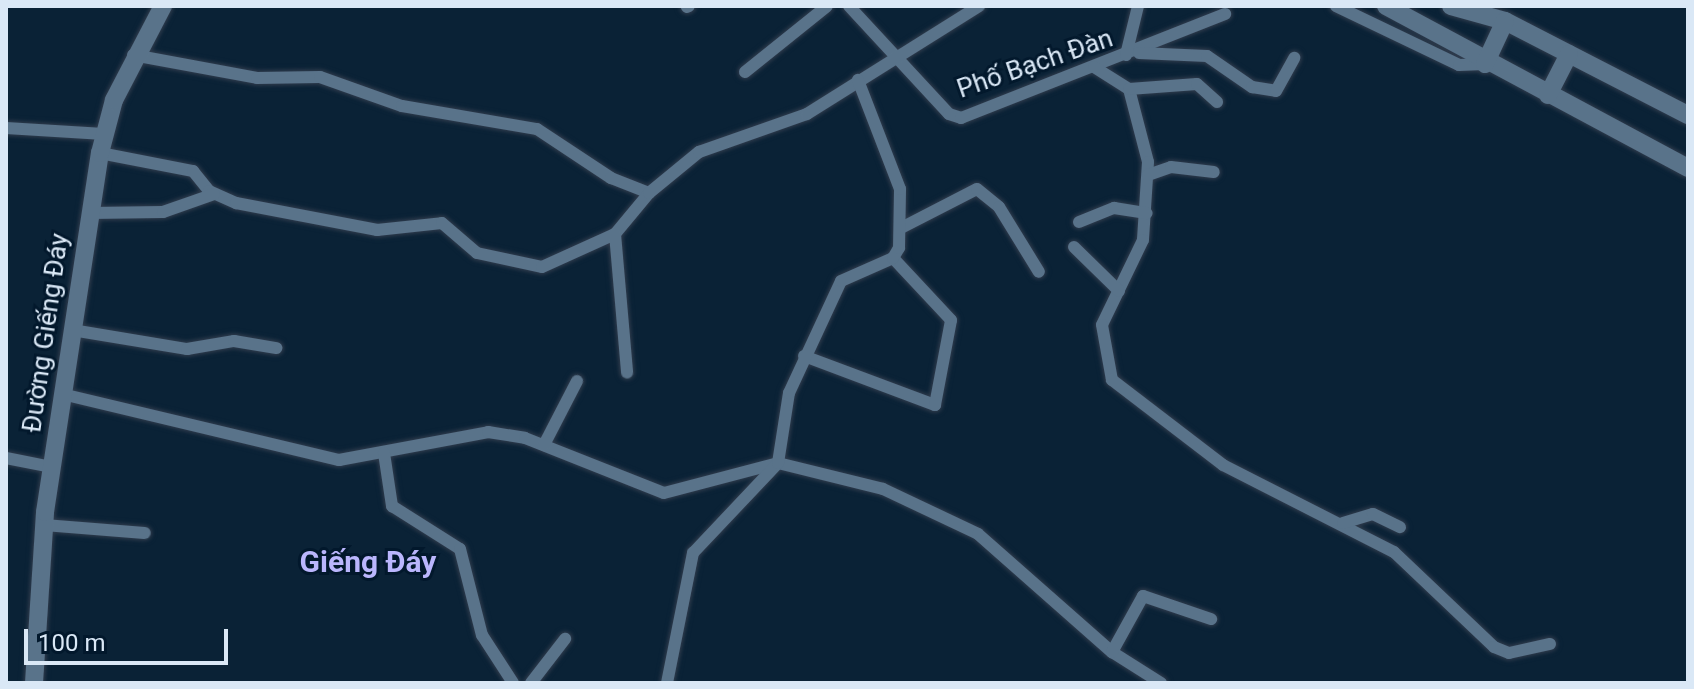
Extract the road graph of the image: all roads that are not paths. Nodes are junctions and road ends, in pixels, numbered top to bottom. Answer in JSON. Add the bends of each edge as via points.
{"nodes":[{"id":1,"x":163,"y":6,"type":"edge"},
{"id":2,"x":827,"y":6,"type":"edge"},
{"id":3,"x":849,"y":6,"type":"edge"},
{"id":4,"x":979,"y":6,"type":"edge"},
{"id":5,"x":1138,"y":6,"type":"edge"},
{"id":6,"x":1336,"y":6,"type":"edge"},
{"id":7,"x":1386,"y":6,"type":"edge"},
{"id":8,"x":1451,"y":6,"type":"edge"},
{"id":9,"x":1492,"y":6,"type":"edge"},
{"id":10,"x":1225,"y":14,"type":"dead end"},
{"id":11,"x":1505,"y":21,"type":"junction"},
{"id":12,"x":894,"y":53,"type":"junction"},
{"id":13,"x":1130,"y":54,"type":"junction"},
{"id":14,"x":1569,"y":54,"type":"junction"},
{"id":15,"x":133,"y":55,"type":"junction"},
{"id":16,"x":1294,"y":58,"type":"dead end"},
{"id":17,"x":1485,"y":64,"type":"junction"},
{"id":18,"x":1094,"y":67,"type":"junction"},
{"id":19,"x":745,"y":72,"type":"dead end"},
{"id":20,"x":858,"y":80,"type":"junction"},
{"id":21,"x":1129,"y":89,"type":"junction"},
{"id":22,"x":1548,"y":95,"type":"junction"},
{"id":23,"x":1217,"y":102,"type":"dead end"},
{"id":24,"x":1688,"y":115,"type":"edge"},
{"id":25,"x":6,"y":128,"type":"edge"},
{"id":26,"x":104,"y":134,"type":"junction"},
{"id":27,"x":100,"y":153,"type":"junction"},
{"id":28,"x":1688,"y":169,"type":"edge"},
{"id":29,"x":1214,"y":172,"type":"dead end"},
{"id":30,"x":1148,"y":175,"type":"junction"},
{"id":31,"x":649,"y":193,"type":"junction"},
{"id":32,"x":214,"y":194,"type":"junction"},
{"id":33,"x":90,"y":213,"type":"junction"},
{"id":34,"x":1147,"y":213,"type":"junction"},
{"id":35,"x":1079,"y":222,"type":"dead end"},
{"id":36,"x":901,"y":228,"type":"junction"},
{"id":37,"x":615,"y":234,"type":"junction"},
{"id":38,"x":1074,"y":247,"type":"dead end"},
{"id":39,"x":893,"y":258,"type":"junction"},
{"id":40,"x":1039,"y":272,"type":"dead end"},
{"id":41,"x":1119,"y":291,"type":"junction"},
{"id":42,"x":72,"y":330,"type":"junction"},
{"id":43,"x":276,"y":348,"type":"dead end"},
{"id":44,"x":804,"y":356,"type":"junction"},
{"id":45,"x":627,"y":372,"type":"dead end"},
{"id":46,"x":577,"y":381,"type":"dead end"},
{"id":47,"x":62,"y":394,"type":"junction"},
{"id":48,"x":544,"y":445,"type":"junction"},
{"id":49,"x":384,"y":453,"type":"junction"},
{"id":50,"x":6,"y":458,"type":"edge"},
{"id":51,"x":778,"y":463,"type":"junction"},
{"id":52,"x":52,"y":467,"type":"junction"},
{"id":53,"x":1343,"y":523,"type":"junction"},
{"id":54,"x":44,"y":525,"type":"junction"},
{"id":55,"x":1400,"y":527,"type":"dead end"},
{"id":56,"x":145,"y":533,"type":"dead end"},
{"id":57,"x":1211,"y":619,"type":"dead end"},
{"id":58,"x":565,"y":639,"type":"dead end"},
{"id":59,"x":1550,"y":644,"type":"dead end"},
{"id":60,"x":1112,"y":652,"type":"junction"},
{"id":61,"x":34,"y":683,"type":"edge"},
{"id":62,"x":513,"y":683,"type":"edge"},
{"id":63,"x":531,"y":683,"type":"edge"},
{"id":64,"x":667,"y":683,"type":"edge"},
{"id":65,"x":1161,"y":683,"type":"edge"}],
"edges":[{"from":1,"to":15,"type":"main road","name":"Đường Giếng Đáy"},
{"from":2,"to":19,"type":"street"},
{"from":3,"to":12,"type":"street","name":"Phố Bạch Đàn"},
{"from":4,"to":12,"type":"street"},
{"from":5,"to":13,"type":"street"},
{"from":6,"to":17,"type":"street","via":[[1459,65]]},
{"from":7,"to":17,"type":"main road"},
{"from":8,"to":11,"type":"main road"},
{"from":9,"to":11,"type":"street"},
{"from":10,"to":13,"type":"street","name":"Phố Bạch Đàn"},
{"from":11,"to":14,"type":"main road"},
{"from":11,"to":17,"type":"main road"},
{"from":12,"to":18,"type":"street","name":"Phố Bạch Đàn","via":[[961,118]]},
{"from":12,"to":20,"type":"street"},
{"from":13,"to":16,"type":"street","via":[[1207,56],[1252,87],[1276,91]]},
{"from":13,"to":18,"type":"street","name":"Phố Bạch Đàn"},
{"from":14,"to":22,"type":"main road"},
{"from":14,"to":24,"type":"main road"},
{"from":15,"to":26,"type":"main road","name":"Đường Giếng Đáy"},
{"from":15,"to":31,"type":"street","via":[[257,78],[320,77],[402,106],[537,129],[611,178]]},
{"from":17,"to":22,"type":"main road"},
{"from":18,"to":21,"type":"street"},
{"from":20,"to":31,"type":"street","via":[[807,114],[699,152]]},
{"from":20,"to":36,"type":"street","via":[[895,172]]},
{"from":21,"to":23,"type":"street","via":[[1197,84]]},
{"from":21,"to":30,"type":"street"},
{"from":22,"to":28,"type":"main road"},
{"from":25,"to":26,"type":"street"},
{"from":26,"to":27,"type":"main road","name":"Đường Giếng Đáy"},
{"from":27,"to":32,"type":"street","via":[[193,171]]},
{"from":27,"to":33,"type":"main road","name":"Đường Giếng Đáy"},
{"from":29,"to":30,"type":"street","via":[[1171,167]]},
{"from":30,"to":34,"type":"street"},
{"from":31,"to":37,"type":"street"},
{"from":32,"to":33,"type":"street","via":[[163,212]]},
{"from":32,"to":37,"type":"street","via":[[377,230],[442,223],[474,251],[532,266],[561,262]]},
{"from":33,"to":42,"type":"main road","name":"Đường Giếng Đáy"},
{"from":34,"to":35,"type":"street","via":[[1114,208]]},
{"from":34,"to":41,"type":"street","via":[[1130,278]]},
{"from":36,"to":39,"type":"street"},
{"from":36,"to":40,"type":"street","via":[[977,189],[999,207]]},
{"from":37,"to":45,"type":"street"},
{"from":38,"to":41,"type":"street"},
{"from":39,"to":44,"type":"street","via":[[841,281]]},
{"from":39,"to":44,"type":"street","via":[[951,320],[935,405]]},
{"from":41,"to":53,"type":"street","via":[[1105,313],[1101,340],[1119,388],[1233,471]]},
{"from":42,"to":43,"type":"street","via":[[187,349],[234,341]]},
{"from":42,"to":47,"type":"main road","name":"Đường Giếng Đáy"},
{"from":44,"to":51,"type":"street","via":[[789,393]]},
{"from":46,"to":48,"type":"street"},
{"from":47,"to":49,"type":"street","via":[[339,460]]},
{"from":47,"to":52,"type":"main road","name":"Đường Giếng Đáy"},
{"from":48,"to":49,"type":"street","via":[[477,432]]},
{"from":48,"to":51,"type":"street","via":[[664,493]]},
{"from":49,"to":62,"type":"street","via":[[392,506],[460,549],[482,635]]},
{"from":50,"to":52,"type":"street"},
{"from":51,"to":60,"type":"street","via":[[896,494],[949,516],[991,544]]},
{"from":51,"to":64,"type":"street","via":[[693,553]]},
{"from":52,"to":54,"type":"main road","name":"Đường Giếng Đáy"},
{"from":53,"to":55,"type":"street","via":[[1373,514]]},
{"from":53,"to":59,"type":"street","via":[[1400,557],[1494,647],[1509,653]]},
{"from":54,"to":56,"type":"street"},
{"from":54,"to":61,"type":"main road","name":"Đường Giếng Đáy"},
{"from":57,"to":60,"type":"street","via":[[1143,596]]},
{"from":58,"to":63,"type":"street"},
{"from":60,"to":65,"type":"street"}]}
